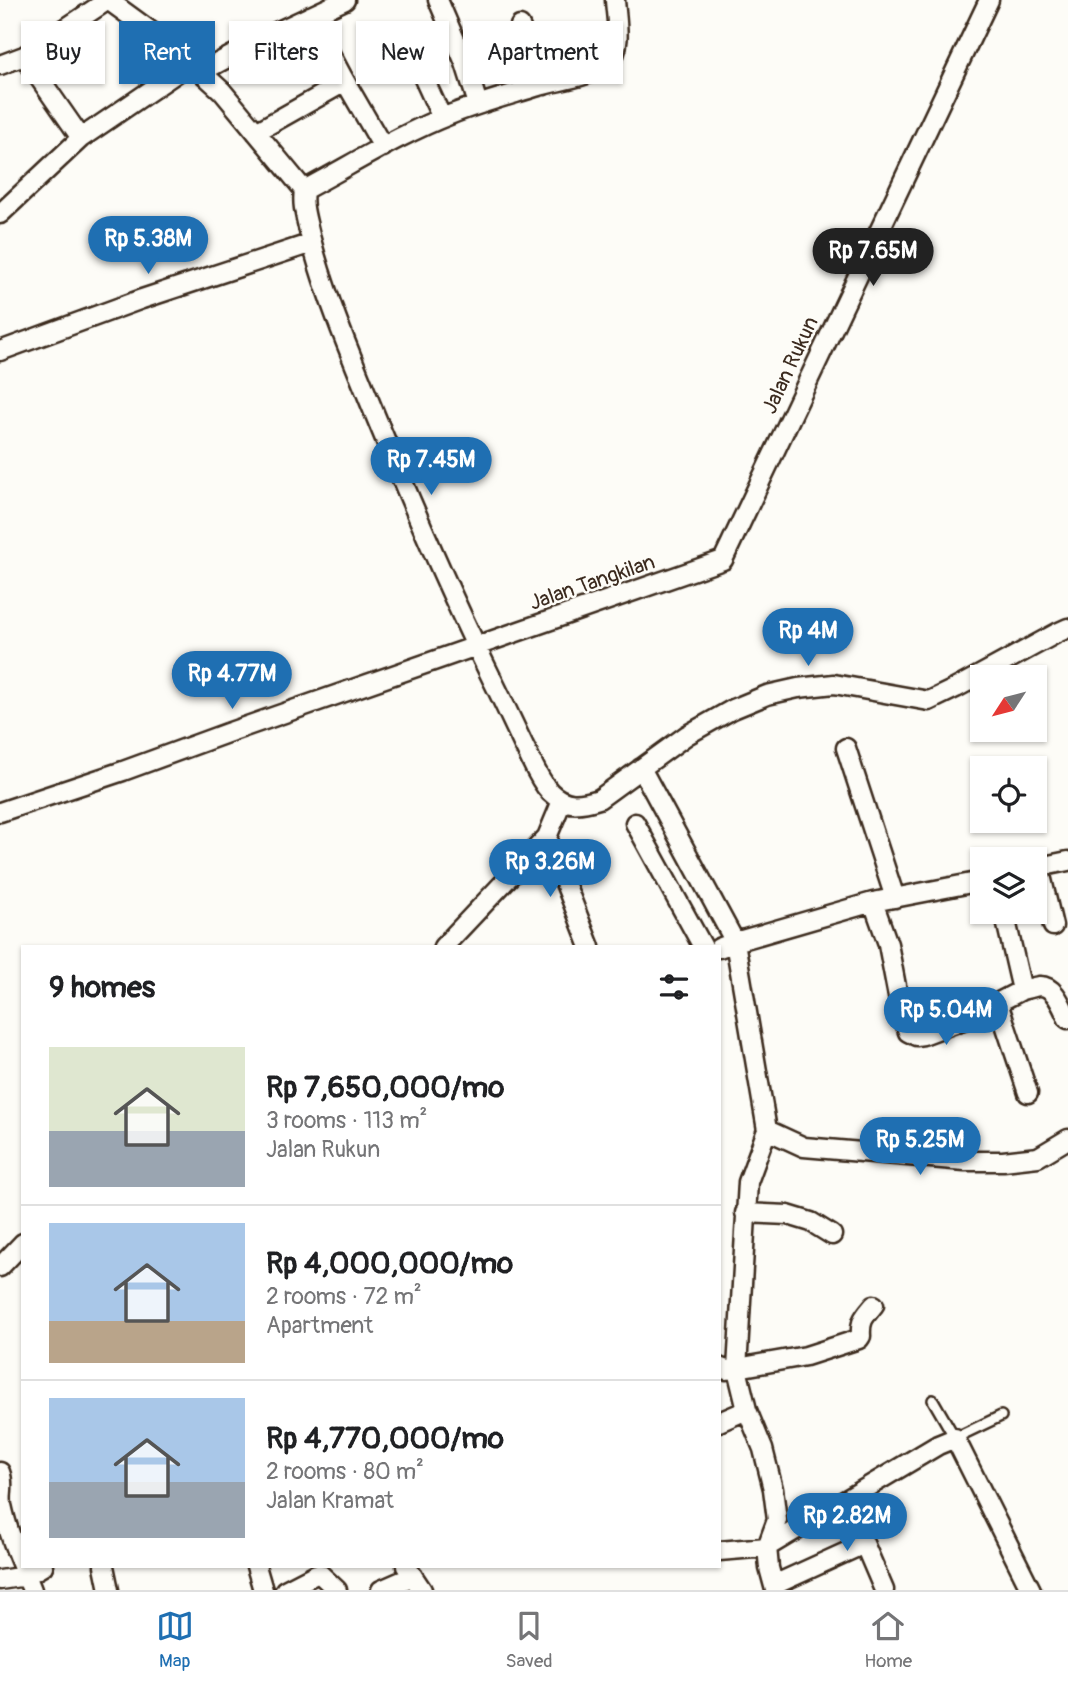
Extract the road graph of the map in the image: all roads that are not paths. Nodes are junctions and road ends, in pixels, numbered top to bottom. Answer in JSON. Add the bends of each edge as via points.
{"nodes":[{"id":1,"x":108,"y":0,"type":"edge"},
{"id":2,"x":345,"y":0,"type":"edge"},
{"id":3,"x":438,"y":0,"type":"edge"},
{"id":4,"x":615,"y":0,"type":"edge"},
{"id":5,"x":989,"y":0,"type":"edge"},
{"id":6,"x":310,"y":16,"type":"junction"},
{"id":7,"x":76,"y":21,"type":"edge"},
{"id":8,"x":137,"y":21,"type":"edge"},
{"id":9,"x":313,"y":21,"type":"edge"},
{"id":10,"x":21,"y":57,"type":"edge"},
{"id":11,"x":215,"y":59,"type":"edge"},
{"id":12,"x":0,"y":65,"type":"edge"},
{"id":13,"x":342,"y":76,"type":"edge"},
{"id":14,"x":43,"y":84,"type":"edge"},
{"id":15,"x":168,"y":84,"type":"edge"},
{"id":16,"x":214,"y":84,"type":"edge"},
{"id":17,"x":340,"y":84,"type":"edge"},
{"id":18,"x":426,"y":84,"type":"edge"},
{"id":19,"x":544,"y":85,"type":"joint"},
{"id":20,"x":478,"y":104,"type":"junction"},
{"id":21,"x":442,"y":118,"type":"junction"},
{"id":22,"x":256,"y":132,"type":"junction"},
{"id":23,"x":81,"y":138,"type":"junction"},
{"id":24,"x":383,"y":147,"type":"junction"},
{"id":25,"x":304,"y":190,"type":"junction"},
{"id":26,"x":0,"y":214,"type":"edge"},
{"id":27,"x":312,"y":243,"type":"junction"},
{"id":28,"x":0,"y":351,"type":"edge"},
{"id":29,"x":723,"y":560,"type":"joint"},
{"id":30,"x":1068,"y":628,"type":"edge"},
{"id":31,"x":476,"y":647,"type":"junction"},
{"id":32,"x":1003,"y":665,"type":"edge"},
{"id":33,"x":970,"y":684,"type":"edge"},
{"id":34,"x":846,"y":748,"type":"dead end"},
{"id":35,"x":641,"y":768,"type":"junction"},
{"id":36,"x":562,"y":802,"type":"junction"},
{"id":37,"x":0,"y":813,"type":"edge"},
{"id":38,"x":635,"y":823,"type":"dead end"},
{"id":39,"x":547,"y":837,"type":"junction"},
{"id":40,"x":1068,"y":861,"type":"edge"},
{"id":41,"x":1047,"y":866,"type":"edge"},
{"id":42,"x":970,"y":883,"type":"edge"},
{"id":43,"x":895,"y":898,"type":"junction"},
{"id":44,"x":873,"y":902,"type":"junction"},
{"id":45,"x":1047,"y":904,"type":"edge"},
{"id":46,"x":1007,"y":924,"type":"edge"},
{"id":47,"x":1053,"y":926,"type":"dead end"},
{"id":48,"x":454,"y":943,"type":"edge"},
{"id":49,"x":589,"y":945,"type":"edge"},
{"id":50,"x":702,"y":945,"type":"edge"},
{"id":51,"x":727,"y":945,"type":"edge"},
{"id":52,"x":1022,"y":990,"type":"junction"},
{"id":53,"x":998,"y":1003,"type":"junction"},
{"id":54,"x":1068,"y":1019,"type":"edge"},
{"id":55,"x":1028,"y":1093,"type":"dead end"},
{"id":56,"x":767,"y":1130,"type":"junction"},
{"id":57,"x":1068,"y":1139,"type":"edge"},
{"id":58,"x":746,"y":1213,"type":"junction"},
{"id":59,"x":832,"y":1235,"type":"dead end"},
{"id":60,"x":21,"y":1245,"type":"edge"},
{"id":61,"x":0,"y":1267,"type":"edge"},
{"id":62,"x":874,"y":1305,"type":"dead end"},
{"id":63,"x":728,"y":1368,"type":"edge"},
{"id":64,"x":933,"y":1400,"type":"dead end"},
{"id":65,"x":747,"y":1410,"type":"junction"},
{"id":66,"x":1001,"y":1416,"type":"dead end"},
{"id":67,"x":721,"y":1421,"type":"edge"},
{"id":68,"x":955,"y":1438,"type":"junction"},
{"id":69,"x":0,"y":1472,"type":"edge"},
{"id":70,"x":846,"y":1501,"type":"junction"},
{"id":71,"x":864,"y":1544,"type":"junction"},
{"id":72,"x":767,"y":1547,"type":"junction"},
{"id":73,"x":721,"y":1552,"type":"edge"},
{"id":74,"x":21,"y":1560,"type":"edge"},
{"id":75,"x":41,"y":1568,"type":"edge"},
{"id":76,"x":104,"y":1568,"type":"edge"},
{"id":77,"x":257,"y":1568,"type":"edge"},
{"id":78,"x":414,"y":1577,"type":"edge"},
{"id":79,"x":0,"y":1580,"type":"edge"},
{"id":80,"x":29,"y":1583,"type":"edge"},
{"id":81,"x":774,"y":1588,"type":"edge"},
{"id":82,"x":109,"y":1590,"type":"edge"},
{"id":83,"x":263,"y":1590,"type":"edge"},
{"id":84,"x":285,"y":1590,"type":"edge"},
{"id":85,"x":337,"y":1590,"type":"edge"},
{"id":86,"x":381,"y":1590,"type":"edge"},
{"id":87,"x":884,"y":1590,"type":"edge"},
{"id":88,"x":1031,"y":1590,"type":"edge"}],
"edges":[{"from":1,"to":7,"type":"street"},
{"from":1,"to":8,"type":"street"},
{"from":2,"to":6,"type":"street"},
{"from":3,"to":20,"type":"street"},
{"from":4,"to":19,"type":"street","via":[[616,54],[600,68]]},
{"from":5,"to":29,"type":"street","name":"Jalan Rukun"},
{"from":6,"to":9,"type":"street"},
{"from":6,"to":11,"type":"street"},
{"from":10,"to":12,"type":"street"},
{"from":13,"to":24,"type":"street"},
{"from":14,"to":23,"type":"street"},
{"from":15,"to":23,"type":"street"},
{"from":16,"to":22,"type":"street"},
{"from":17,"to":22,"type":"street"},
{"from":18,"to":21,"type":"street"},
{"from":19,"to":20,"type":"street"},
{"from":20,"to":21,"type":"street"},
{"from":21,"to":24,"type":"street"},
{"from":22,"to":25,"type":"street"},
{"from":23,"to":26,"type":"street"},
{"from":24,"to":25,"type":"street"},
{"from":25,"to":27,"type":"street","via":[[302,203]]},
{"from":27,"to":28,"type":"street"},
{"from":27,"to":31,"type":"street","via":[[384,440]]},
{"from":29,"to":31,"type":"street","name":"Jalan Tangkilan"},
{"from":30,"to":32,"type":"street"},
{"from":31,"to":36,"type":"street","via":[[542,782]]},
{"from":31,"to":37,"type":"street","name":"Jalan Tangkilan"},
{"from":33,"to":35,"type":"street","via":[[929,701],[834,684],[767,695],[687,734]]},
{"from":34,"to":43,"type":"street"},
{"from":35,"to":36,"type":"street","via":[[599,799],[573,805]]},
{"from":35,"to":51,"type":"street"},
{"from":36,"to":39,"type":"street"},
{"from":38,"to":50,"type":"street"},
{"from":39,"to":48,"type":"street"},
{"from":39,"to":49,"type":"street"},
{"from":40,"to":41,"type":"street"},
{"from":42,"to":43,"type":"street"},
{"from":43,"to":44,"type":"street"},
{"from":44,"to":51,"type":"street"},
{"from":44,"to":53,"type":"street","via":[[888,944],[908,1032],[923,1035]]},
{"from":45,"to":47,"type":"street"},
{"from":46,"to":52,"type":"street"},
{"from":51,"to":56,"type":"street"},
{"from":52,"to":53,"type":"street"},
{"from":52,"to":54,"type":"street","via":[[1047,987]]},
{"from":53,"to":55,"type":"street"},
{"from":56,"to":57,"type":"street","via":[[804,1147],[965,1161],[1038,1157]]},
{"from":56,"to":58,"type":"street","via":[[748,1182]]},
{"from":58,"to":59,"type":"street","via":[[788,1215]]},
{"from":58,"to":63,"type":"street"},
{"from":60,"to":61,"type":"street"},
{"from":62,"to":63,"type":"street","via":[[863,1318],[859,1339],[806,1356]]},
{"from":63,"to":65,"type":"street"},
{"from":64,"to":68,"type":"lane"},
{"from":65,"to":67,"type":"street"},
{"from":65,"to":72,"type":"street","via":[[773,1489],[777,1520]]},
{"from":66,"to":68,"type":"lane"},
{"from":68,"to":70,"type":"street"},
{"from":68,"to":88,"type":"street"},
{"from":69,"to":74,"type":"street","via":[[2,1505]]},
{"from":70,"to":71,"type":"street"},
{"from":70,"to":72,"type":"street"},
{"from":71,"to":81,"type":"street"},
{"from":71,"to":87,"type":"street"},
{"from":72,"to":73,"type":"street"},
{"from":72,"to":81,"type":"street"},
{"from":75,"to":80,"type":"street"},
{"from":76,"to":82,"type":"street"},
{"from":77,"to":83,"type":"street"},
{"from":78,"to":86,"type":"street"},
{"from":79,"to":80,"type":"street"},
{"from":84,"to":85,"type":"street","via":[[320,1574]]}]}
